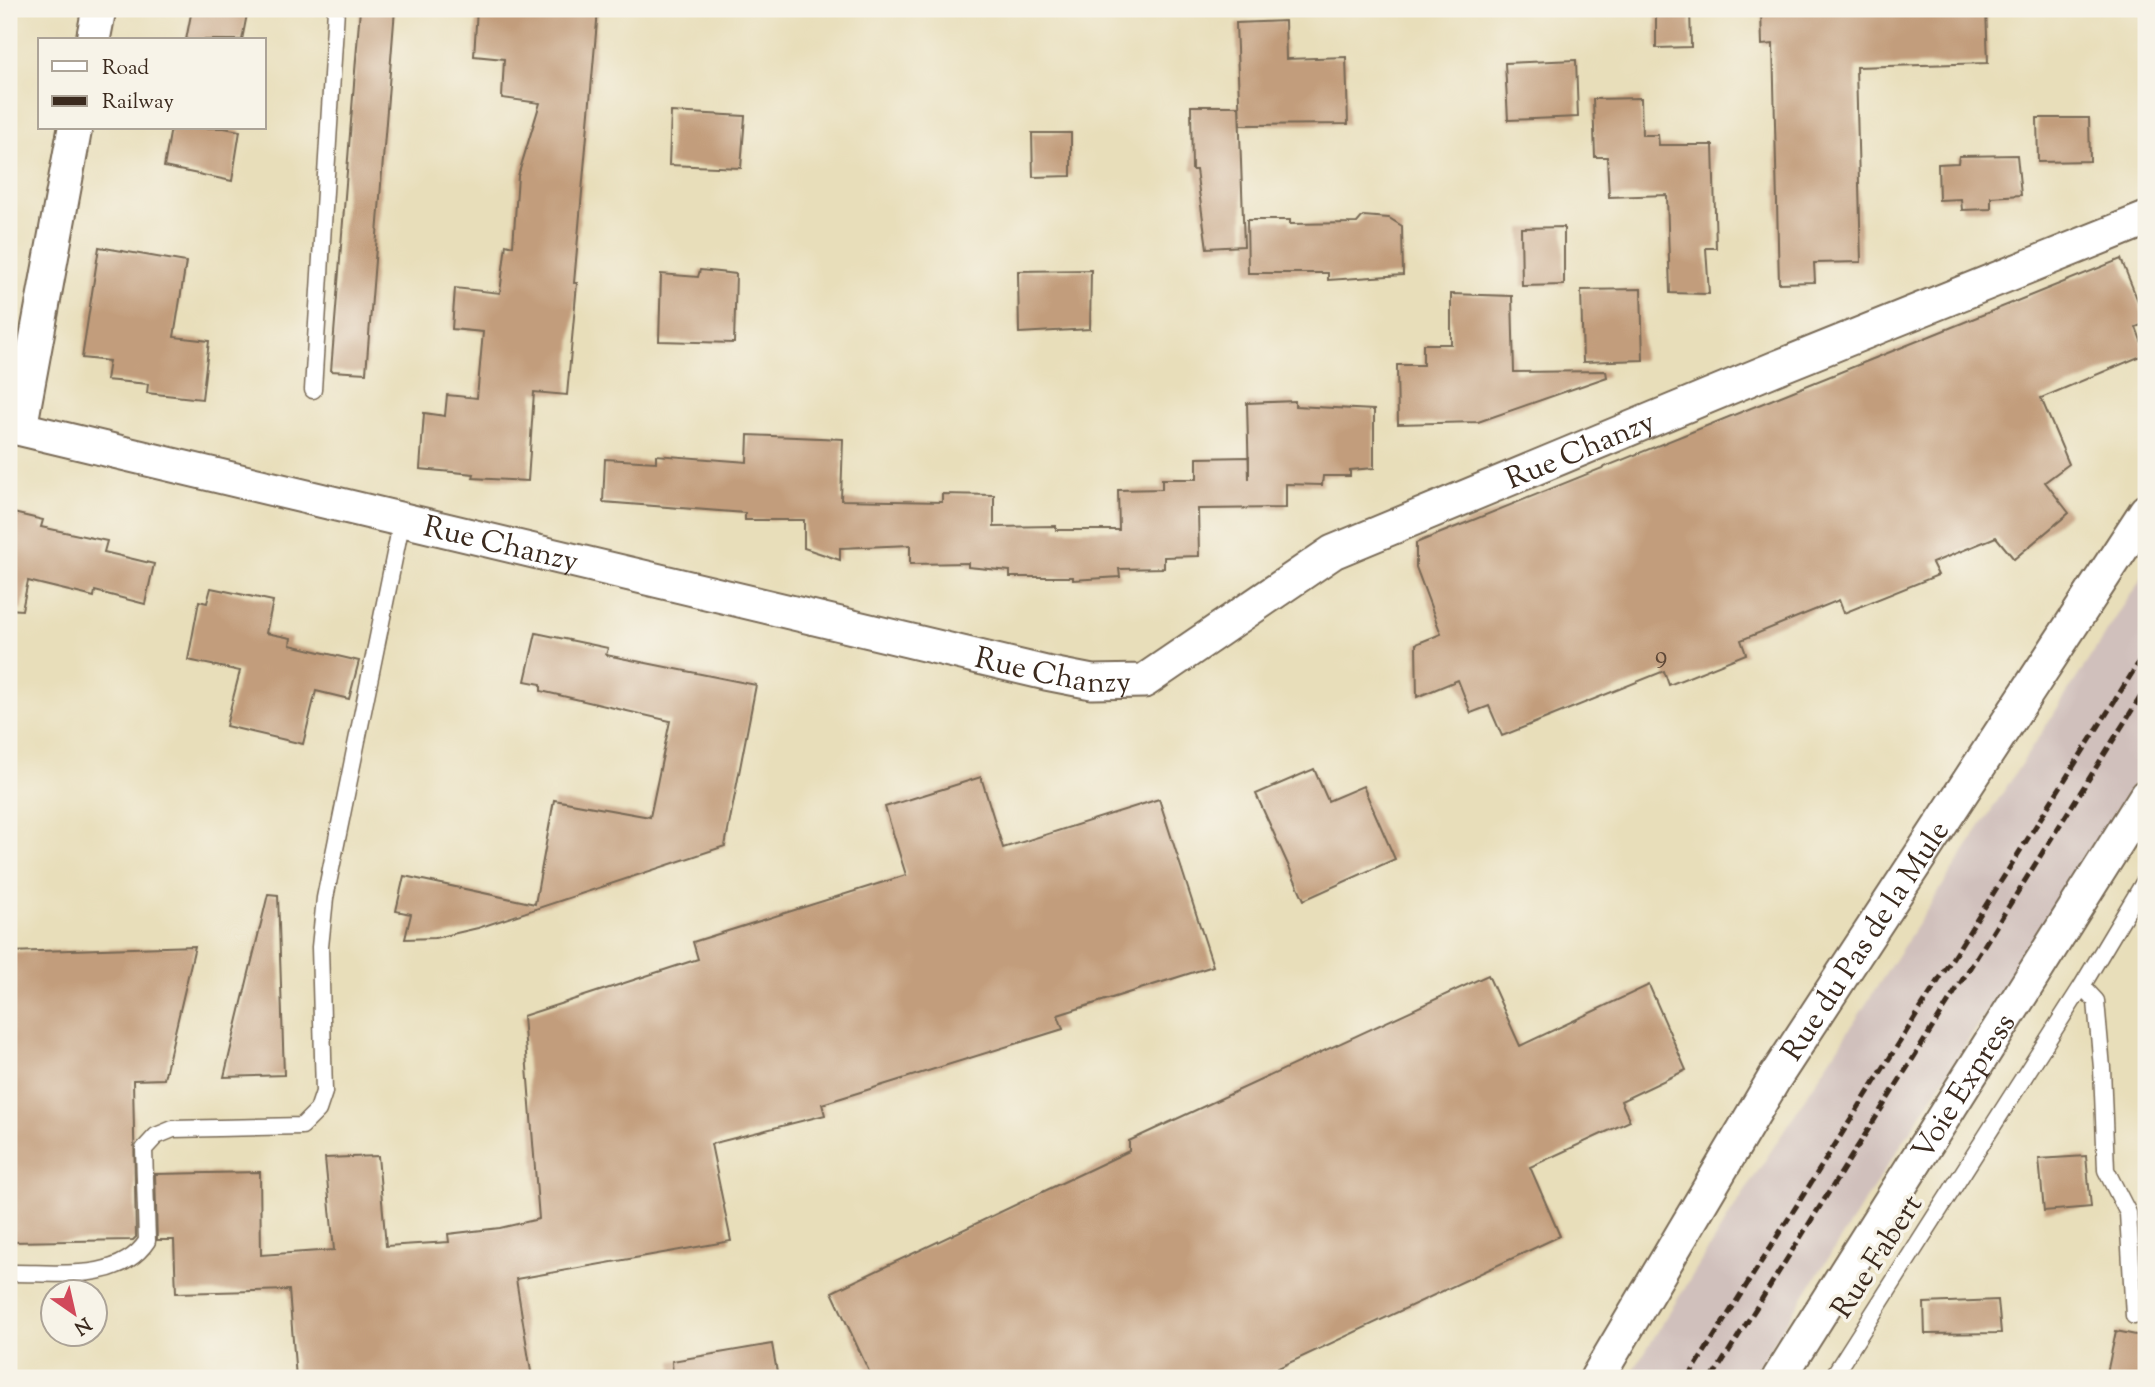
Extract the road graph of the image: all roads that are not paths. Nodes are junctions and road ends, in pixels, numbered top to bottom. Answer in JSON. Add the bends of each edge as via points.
{"nodes":[{"id":1,"x":99,"y":9,"type":"edge"},
{"id":2,"x":336,"y":9,"type":"edge"},
{"id":3,"x":93,"y":38,"type":"edge"},
{"id":4,"x":75,"y":130,"type":"edge"},
{"id":5,"x":2146,"y":219,"type":"edge"},
{"id":6,"x":313,"y":390,"type":"dead end"},
{"id":7,"x":14,"y":427,"type":"edge"},
{"id":8,"x":2146,"y":511,"type":"edge"},
{"id":9,"x":402,"y":519,"type":"junction"},
{"id":10,"x":2146,"y":796,"type":"edge"},
{"id":11,"x":2146,"y":879,"type":"edge"},
{"id":12,"x":2082,"y":986,"type":"junction"},
{"id":13,"x":9,"y":1273,"type":"edge"},
{"id":14,"x":2134,"y":1316,"type":"dead end"},
{"id":15,"x":1597,"y":1378,"type":"edge"},
{"id":16,"x":1779,"y":1378,"type":"edge"},
{"id":17,"x":1832,"y":1378,"type":"edge"}],
"edges":[{"from":1,"to":3,"type":"street"},
{"from":2,"to":6,"type":"lane"},
{"from":4,"to":7,"type":"street"},
{"from":5,"to":9,"type":"street","name":"Rue Chanzy","via":[[1334,552],[1144,681],[1092,682],[1046,673]]},
{"from":7,"to":9,"type":"street","name":"Rue Chanzy"},
{"from":8,"to":15,"type":"street","name":"Rue du Pas de la Mule","via":[[1774,1079]]},
{"from":9,"to":13,"type":"lane","via":[[326,898],[320,947],[324,1092],[318,1110],[302,1126],[173,1129],[156,1136],[144,1149],[147,1241],[139,1252],[103,1271]]},
{"from":10,"to":16,"type":"street","name":"Voie Express"},
{"from":11,"to":12,"type":"lane","name":"Rue Fabert"},
{"from":12,"to":14,"type":"lane","via":[[2096,1001],[2106,1170],[2128,1213]]},
{"from":12,"to":17,"type":"lane","name":"Rue Fabert"}]}
